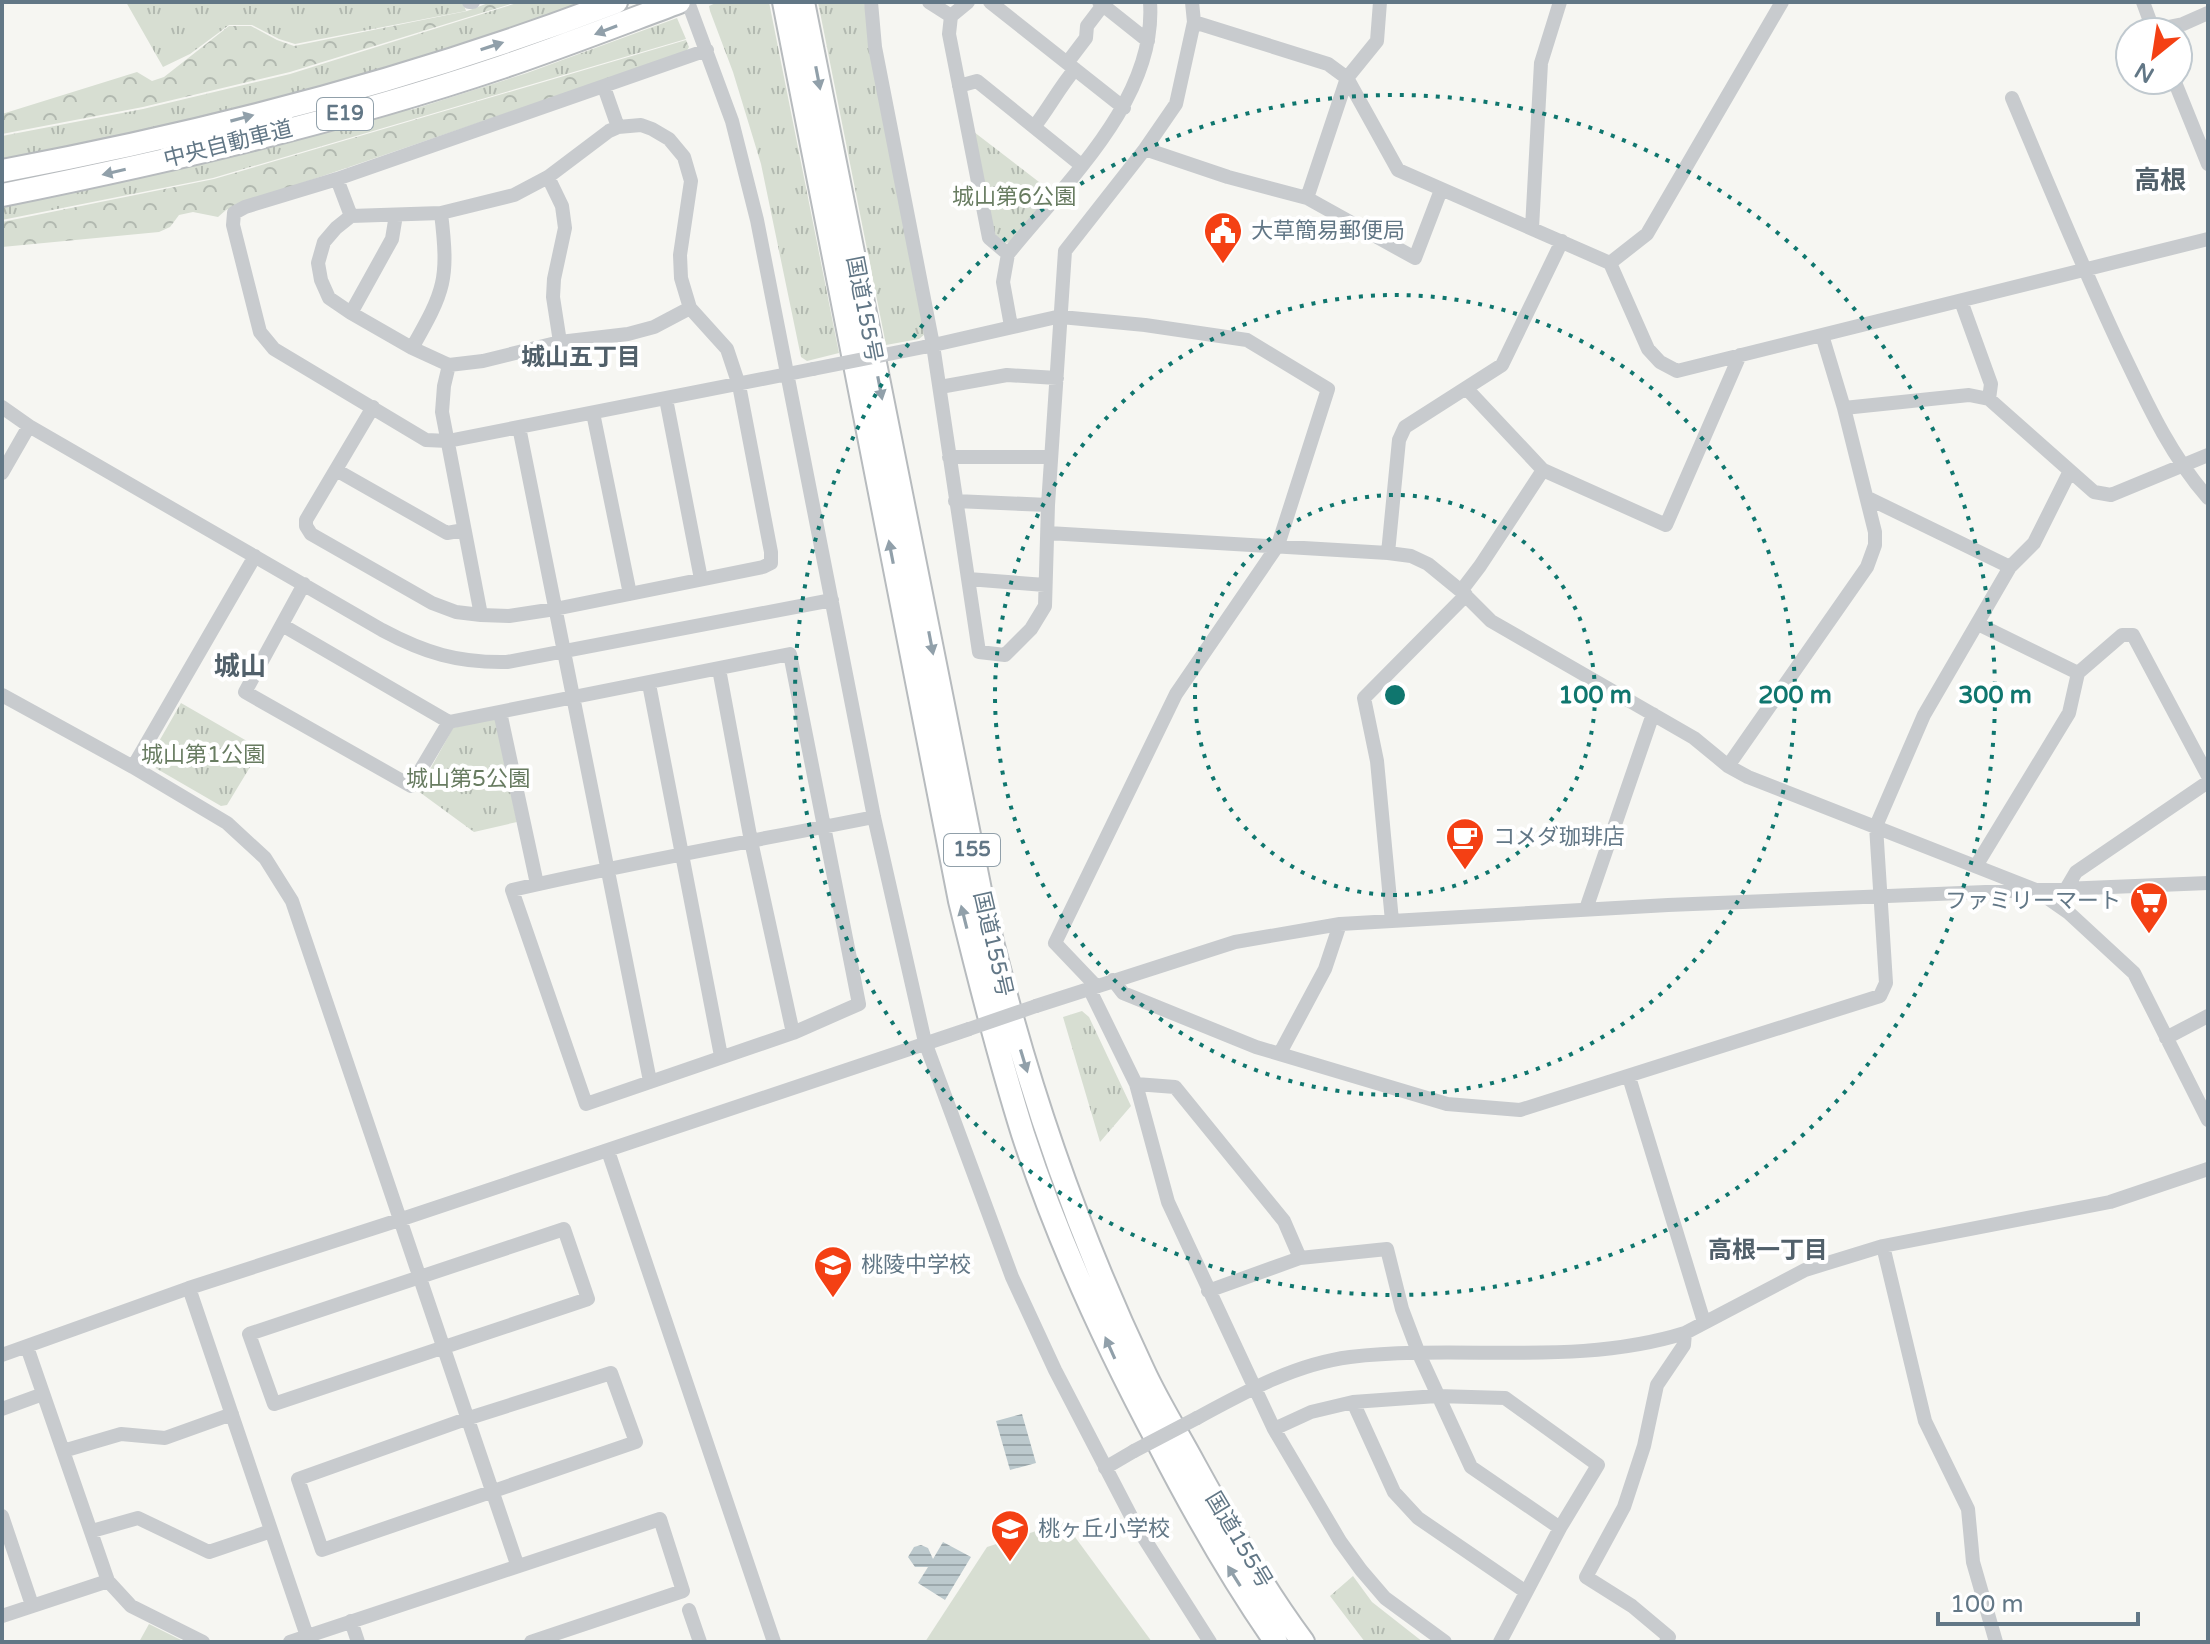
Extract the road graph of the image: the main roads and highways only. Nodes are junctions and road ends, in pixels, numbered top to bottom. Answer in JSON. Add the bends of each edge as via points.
{"nodes":[{"id":1,"x":616,"y":2,"type":"edge"},
{"id":2,"x":679,"y":2,"type":"edge"},
{"id":3,"x":784,"y":2,"type":"edge"},
{"id":4,"x":803,"y":2,"type":"edge"},
{"id":5,"x":2,"y":171,"type":"edge"},
{"id":6,"x":2,"y":195,"type":"edge"},
{"id":7,"x":1276,"y":1642,"type":"edge"},
{"id":8,"x":1303,"y":1642,"type":"edge"}],
"edges":[{"from":5,"to":1,"type":"highway","name":"中央自動車道","number":"E19","one_way":true,"via":[[198,130],[335,93]]},
{"from":2,"to":6,"type":"highway","name":"中央自動車道","number":"E19","one_way":true,"via":[[411,95],[208,151]]},
{"from":7,"to":3,"type":"highway","name":"国道155号","number":"155","one_way":true,"via":[[1198,1520],[1123,1378],[1024,1136],[960,901]]},
{"from":4,"to":8,"type":"highway","name":"国道155号","number":"155","one_way":true,"via":[[1002,990],[1088,1248],[1144,1373],[1225,1520]]}]}
